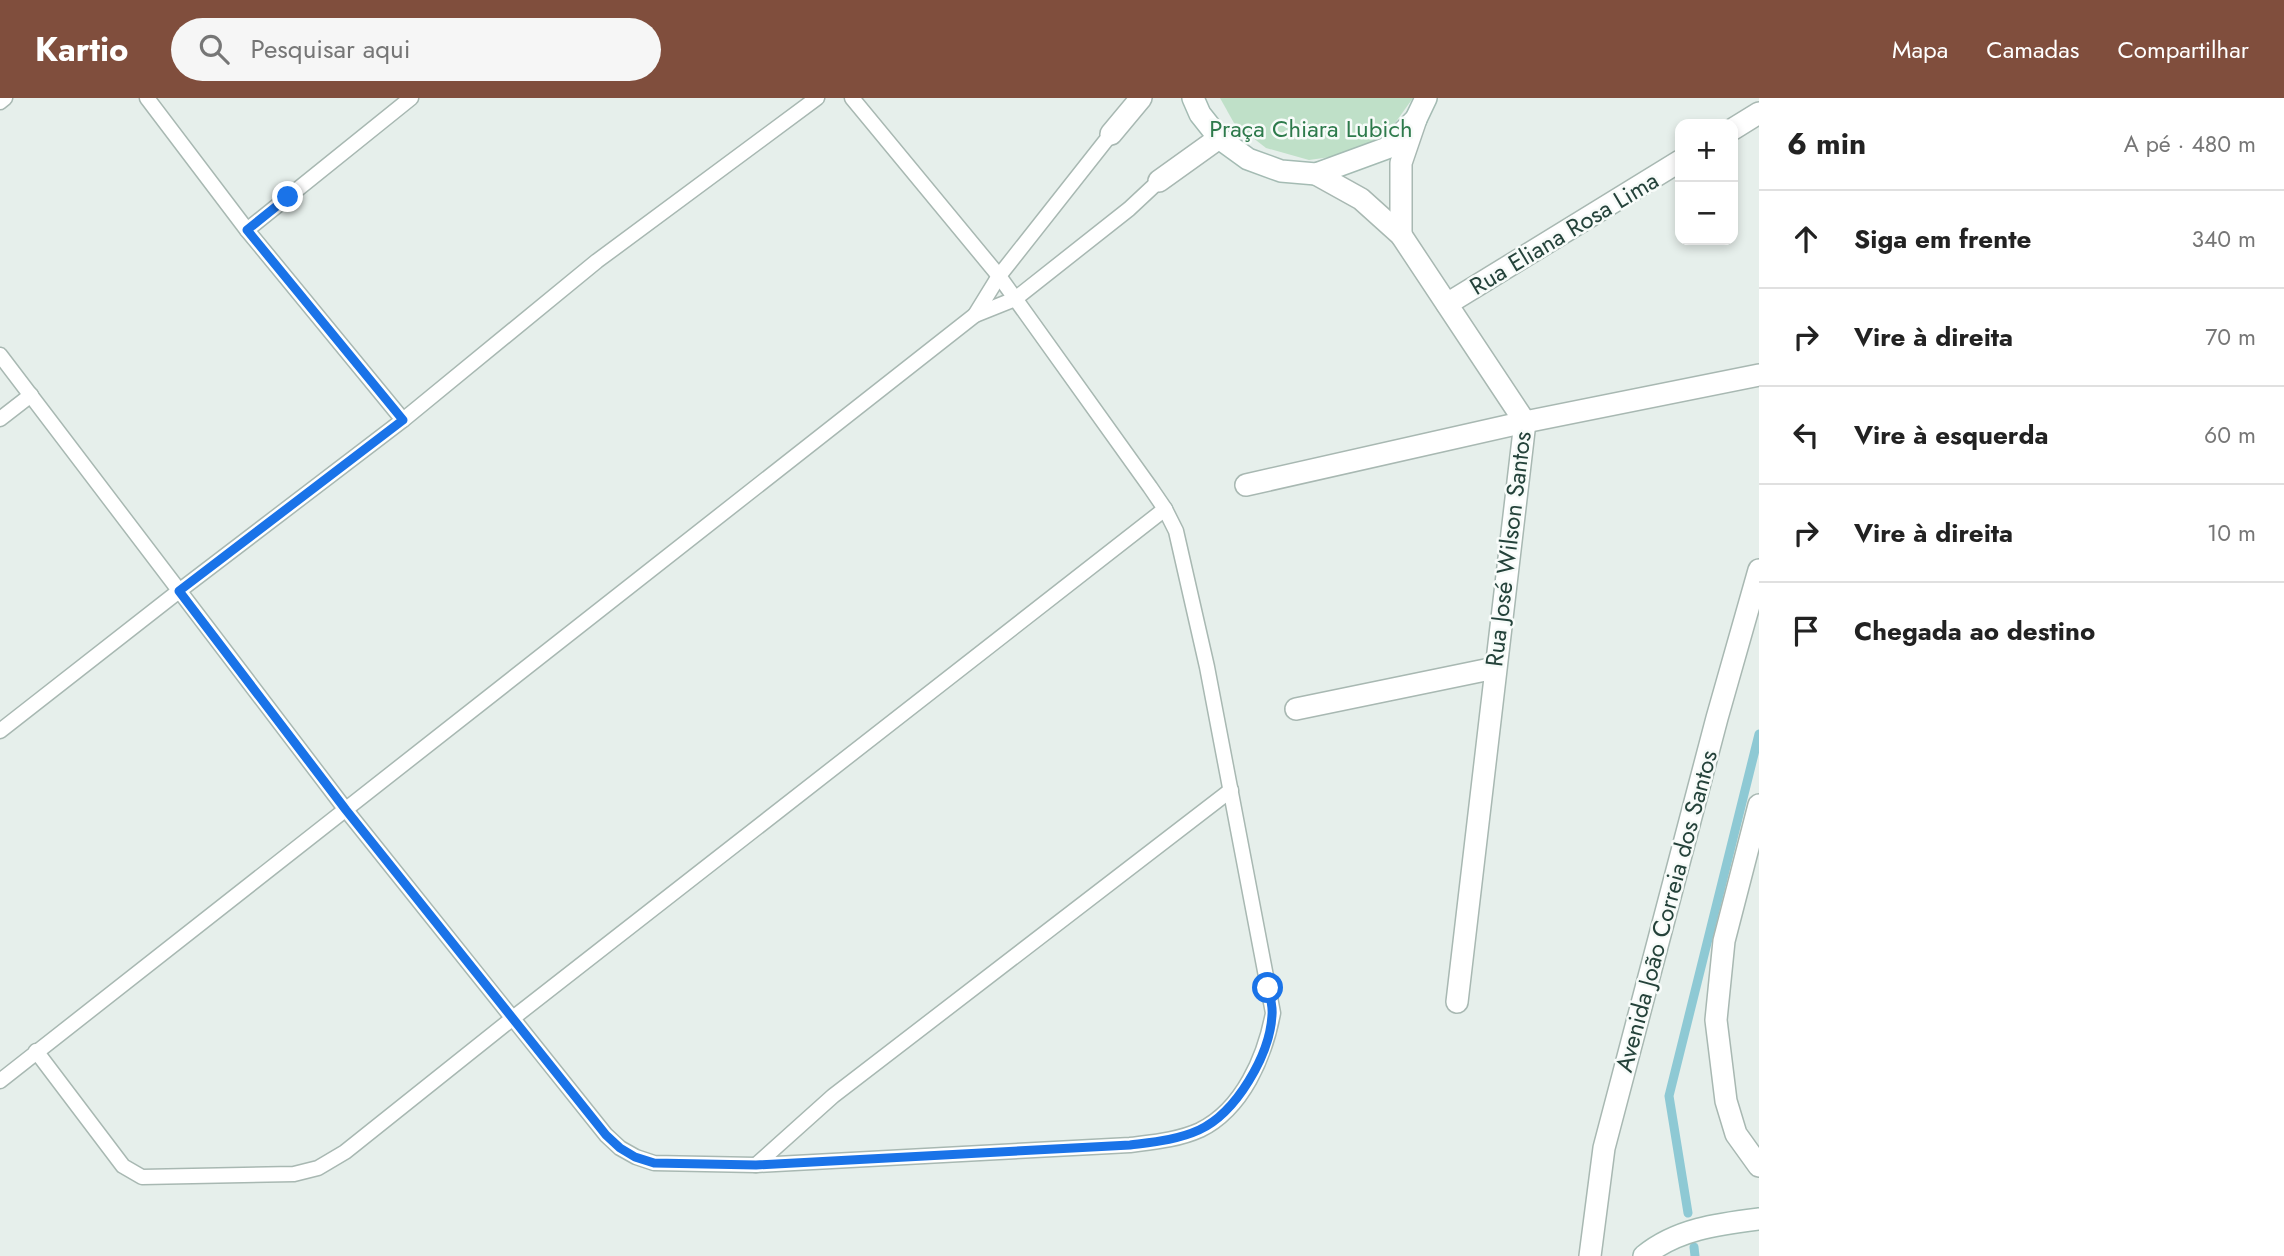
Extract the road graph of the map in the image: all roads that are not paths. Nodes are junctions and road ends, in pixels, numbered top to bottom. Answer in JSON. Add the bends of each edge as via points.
{"nodes":[{"id":1,"x":5,"y":98,"type":"edge"},
{"id":2,"x":147,"y":98,"type":"edge"},
{"id":3,"x":411,"y":98,"type":"edge"},
{"id":4,"x":817,"y":98,"type":"edge"},
{"id":5,"x":852,"y":98,"type":"edge"},
{"id":6,"x":1141,"y":98,"type":"edge"},
{"id":7,"x":1193,"y":98,"type":"edge"},
{"id":8,"x":1426,"y":98,"type":"edge"},
{"id":9,"x":0,"y":102,"type":"edge"},
{"id":10,"x":1759,"y":113,"type":"edge"},
{"id":11,"x":1416,"y":119,"type":"junction"},
{"id":12,"x":1738,"y":126,"type":"edge"},
{"id":13,"x":1111,"y":134,"type":"joint"},
{"id":14,"x":1219,"y":138,"type":"junction"},
{"id":15,"x":1675,"y":164,"type":"edge"},
{"id":16,"x":1316,"y":174,"type":"junction"},
{"id":17,"x":1159,"y":181,"type":"joint"},
{"id":18,"x":247,"y":230,"type":"junction"},
{"id":19,"x":1401,"y":234,"type":"junction"},
{"id":20,"x":999,"y":276,"type":"junction"},
{"id":21,"x":1015,"y":299,"type":"junction"},
{"id":22,"x":1447,"y":304,"type":"junction"},
{"id":23,"x":975,"y":315,"type":"junction"},
{"id":24,"x":0,"y":355,"type":"edge"},
{"id":25,"x":1759,"y":375,"type":"edge"},
{"id":26,"x":31,"y":396,"type":"junction"},
{"id":27,"x":0,"y":419,"type":"edge"},
{"id":28,"x":403,"y":420,"type":"junction"},
{"id":29,"x":1525,"y":422,"type":"junction"},
{"id":30,"x":1246,"y":485,"type":"dead end"},
{"id":31,"x":1165,"y":509,"type":"junction"},
{"id":32,"x":1759,"y":570,"type":"edge"},
{"id":33,"x":179,"y":591,"type":"junction"},
{"id":34,"x":1495,"y":668,"type":"junction"},
{"id":35,"x":1296,"y":709,"type":"dead end"},
{"id":36,"x":0,"y":732,"type":"edge"},
{"id":37,"x":1231,"y":790,"type":"junction"},
{"id":38,"x":1759,"y":805,"type":"edge"},
{"id":39,"x":346,"y":810,"type":"junction"},
{"id":40,"x":1457,"y":1002,"type":"dead end"},
{"id":41,"x":513,"y":1018,"type":"junction"},
{"id":42,"x":36,"y":1051,"type":"junction"},
{"id":43,"x":0,"y":1081,"type":"edge"},
{"id":44,"x":756,"y":1165,"type":"junction"},
{"id":45,"x":1759,"y":1166,"type":"edge"},
{"id":46,"x":1759,"y":1219,"type":"edge"},
{"id":47,"x":1590,"y":1256,"type":"edge"},
{"id":48,"x":1644,"y":1256,"type":"edge"}],
"edges":[{"from":1,"to":9,"type":"lane"},
{"from":2,"to":18,"type":"lane"},
{"from":3,"to":18,"type":"lane"},
{"from":4,"to":28,"type":"lane","via":[[597,261]]},
{"from":5,"to":20,"type":"lane"},
{"from":6,"to":13,"type":"street"},
{"from":7,"to":14,"type":"street"},
{"from":8,"to":11,"type":"street"},
{"from":10,"to":12,"type":"street"},
{"from":11,"to":16,"type":"street","via":[[1387,148]]},
{"from":11,"to":19,"type":"street","via":[[1401,163]]},
{"from":13,"to":20,"type":"lane"},
{"from":14,"to":16,"type":"street","via":[[1248,159],[1281,171]]},
{"from":14,"to":17,"type":"street"},
{"from":15,"to":22,"type":"street","name":"Rua Eliana Rosa Lima"},
{"from":16,"to":19,"type":"street","name":"Rua José Wilson Santos","via":[[1361,199]]},
{"from":17,"to":21,"type":"lane"},
{"from":18,"to":28,"type":"lane"},
{"from":19,"to":22,"type":"street","name":"Rua José Wilson Santos"},
{"from":20,"to":21,"type":"lane"},
{"from":20,"to":23,"type":"lane"},
{"from":21,"to":23,"type":"lane"},
{"from":21,"to":31,"type":"lane"},
{"from":22,"to":29,"type":"street","name":"Rua José Wilson Santos"},
{"from":23,"to":39,"type":"lane"},
{"from":24,"to":26,"type":"lane"},
{"from":25,"to":29,"type":"street"},
{"from":26,"to":27,"type":"lane"},
{"from":26,"to":33,"type":"lane"},
{"from":28,"to":33,"type":"lane"},
{"from":29,"to":30,"type":"street"},
{"from":29,"to":34,"type":"street","name":"Rua José Wilson Santos"},
{"from":31,"to":37,"type":"lane","via":[[1176,531]]},
{"from":31,"to":41,"type":"lane"},
{"from":32,"to":47,"type":"street","name":"Avenida João Correia dos Santos","via":[[1604,1148]]},
{"from":33,"to":36,"type":"lane"},
{"from":33,"to":39,"type":"lane"},
{"from":34,"to":35,"type":"street"},
{"from":34,"to":40,"type":"street","name":"Rua José Wilson Santos"},
{"from":37,"to":44,"type":"lane","via":[[833,1096]]},
{"from":37,"to":44,"type":"lane","via":[[1273,1013],[1267,1043],[1248,1083],[1228,1108],[1201,1129],[1130,1145]]},
{"from":38,"to":45,"type":"street","via":[[1724,941],[1716,1020],[1726,1101],[1736,1134]]},
{"from":39,"to":41,"type":"lane"},
{"from":39,"to":42,"type":"lane"},
{"from":41,"to":42,"type":"lane","via":[[345,1152],[318,1168],[294,1174],[142,1177],[123,1166]]},
{"from":41,"to":44,"type":"lane","via":[[620,1148],[654,1163]]},
{"from":42,"to":43,"type":"lane"},
{"from":46,"to":48,"type":"street","via":[[1705,1226]]}]}
